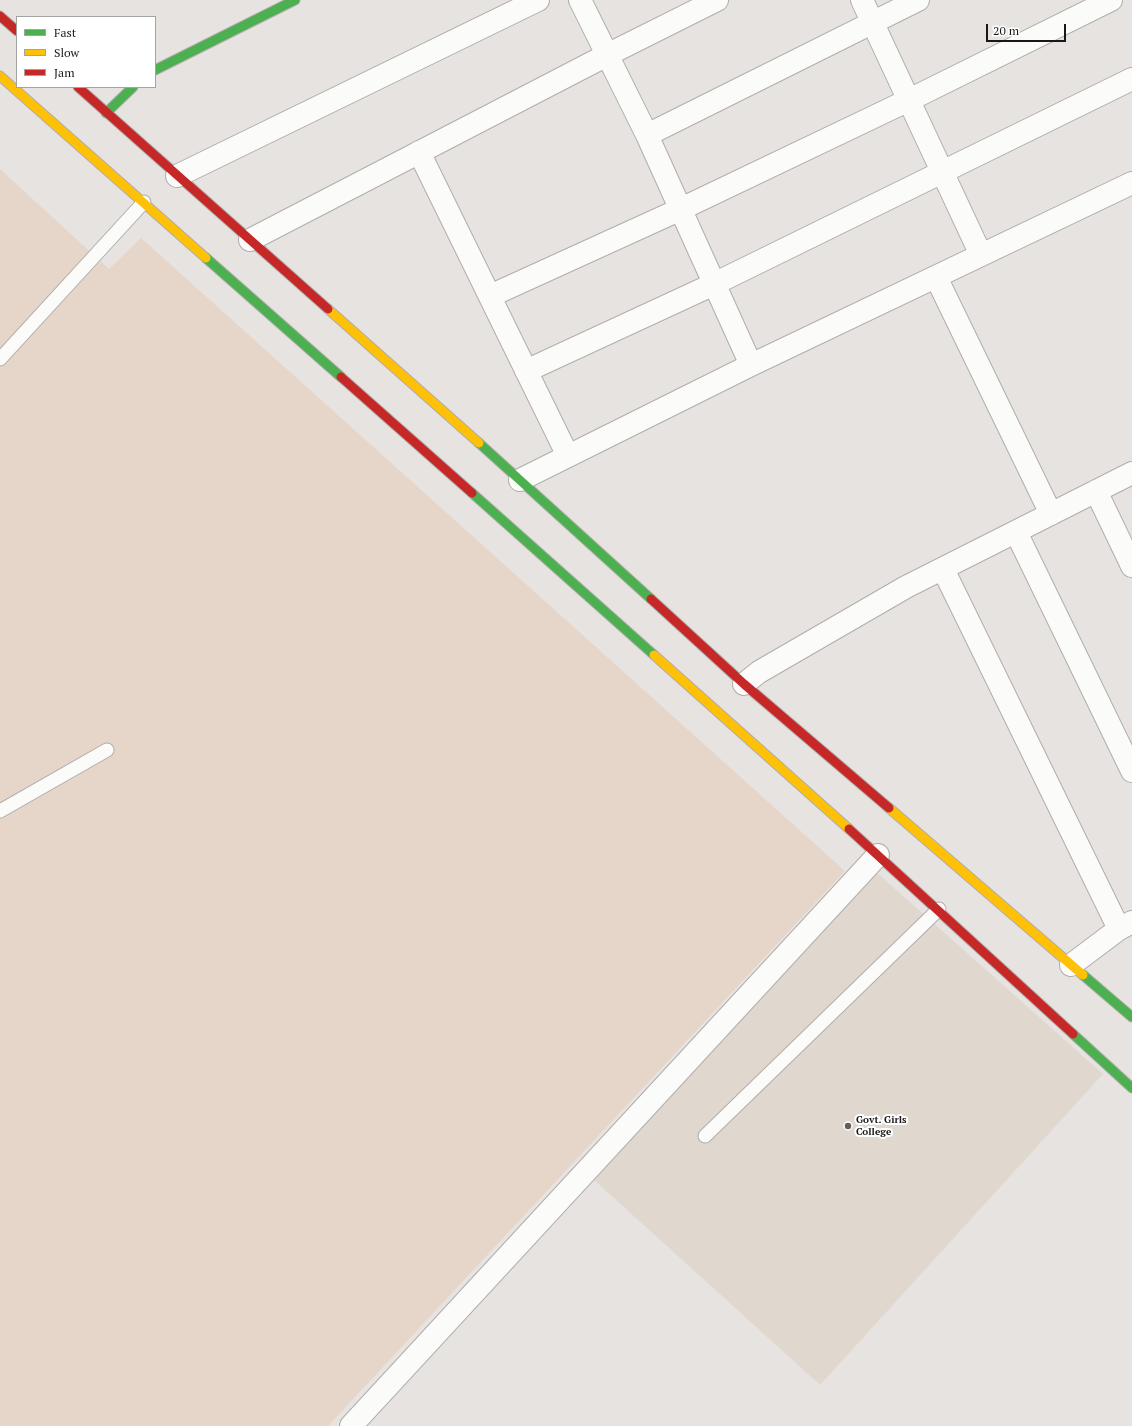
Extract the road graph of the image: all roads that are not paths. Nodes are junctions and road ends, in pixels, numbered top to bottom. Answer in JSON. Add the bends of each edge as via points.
{"nodes":[{"id":1,"x":295,"y":0,"type":"edge"},
{"id":2,"x":538,"y":0,"type":"edge"},
{"id":3,"x":580,"y":0,"type":"edge"},
{"id":4,"x":717,"y":0,"type":"edge"},
{"id":5,"x":862,"y":0,"type":"edge"},
{"id":6,"x":918,"y":0,"type":"edge"},
{"id":7,"x":1111,"y":0,"type":"edge"},
{"id":8,"x":0,"y":16,"type":"edge"},
{"id":9,"x":872,"y":23,"type":"junction"},
{"id":10,"x":16,"y":30,"type":"edge"},
{"id":11,"x":607,"y":55,"type":"junction"},
{"id":12,"x":156,"y":70,"type":"edge"},
{"id":13,"x":0,"y":76,"type":"edge"},
{"id":14,"x":1132,"y":80,"type":"edge"},
{"id":15,"x":79,"y":88,"type":"edge"},
{"id":16,"x":132,"y":88,"type":"edge"},
{"id":17,"x":909,"y":100,"type":"junction"},
{"id":18,"x":106,"y":114,"type":"junction"},
{"id":19,"x":647,"y":135,"type":"junction"},
{"id":20,"x":419,"y":152,"type":"junction"},
{"id":21,"x":942,"y":173,"type":"junction"},
{"id":22,"x":177,"y":176,"type":"junction"},
{"id":23,"x":1132,"y":183,"type":"edge"},
{"id":24,"x":144,"y":202,"type":"junction"},
{"id":25,"x":681,"y":209,"type":"junction"},
{"id":26,"x":250,"y":240,"type":"junction"},
{"id":27,"x":981,"y":255,"type":"junction"},
{"id":28,"x":936,"y":277,"type":"junction"},
{"id":29,"x":714,"y":284,"type":"junction"},
{"id":30,"x":490,"y":296,"type":"junction"},
{"id":31,"x":0,"y":359,"type":"edge"},
{"id":32,"x":751,"y":365,"type":"junction"},
{"id":33,"x":526,"y":371,"type":"junction"},
{"id":34,"x":568,"y":456,"type":"junction"},
{"id":35,"x":1132,"y":473,"type":"edge"},
{"id":36,"x":520,"y":480,"type":"junction"},
{"id":37,"x":1096,"y":491,"type":"junction"},
{"id":38,"x":1051,"y":514,"type":"junction"},
{"id":39,"x":1016,"y":532,"type":"junction"},
{"id":40,"x":1132,"y":566,"type":"edge"},
{"id":41,"x":943,"y":569,"type":"junction"},
{"id":42,"x":744,"y":684,"type":"junction"},
{"id":43,"x":107,"y":750,"type":"dead end"},
{"id":44,"x":1132,"y":771,"type":"edge"},
{"id":45,"x":0,"y":811,"type":"edge"},
{"id":46,"x":878,"y":855,"type":"junction"},
{"id":47,"x":939,"y":909,"type":"junction"},
{"id":48,"x":1125,"y":925,"type":"edge"},
{"id":49,"x":1071,"y":965,"type":"junction"},
{"id":50,"x":1132,"y":1017,"type":"edge"},
{"id":51,"x":1130,"y":1084,"type":"edge"},
{"id":52,"x":705,"y":1136,"type":"dead end"},
{"id":53,"x":351,"y":1426,"type":"edge"}],
"edges":[{"from":1,"to":12,"type":"street"},
{"from":2,"to":22,"type":"street"},
{"from":3,"to":11,"type":"street"},
{"from":4,"to":11,"type":"street"},
{"from":5,"to":9,"type":"street"},
{"from":6,"to":9,"type":"street"},
{"from":7,"to":17,"type":"street"},
{"from":8,"to":10,"type":"street"},
{"from":9,"to":17,"type":"street"},
{"from":9,"to":19,"type":"street"},
{"from":11,"to":19,"type":"street"},
{"from":11,"to":20,"type":"street"},
{"from":13,"to":24,"type":"street"},
{"from":14,"to":21,"type":"street"},
{"from":15,"to":18,"type":"street"},
{"from":16,"to":18,"type":"street"},
{"from":17,"to":21,"type":"street"},
{"from":17,"to":25,"type":"street"},
{"from":18,"to":22,"type":"street"},
{"from":19,"to":25,"type":"street"},
{"from":20,"to":26,"type":"street"},
{"from":20,"to":30,"type":"street"},
{"from":21,"to":27,"type":"street"},
{"from":21,"to":29,"type":"street"},
{"from":22,"to":26,"type":"street"},
{"from":23,"to":27,"type":"street"},
{"from":24,"to":31,"type":"lane"},
{"from":24,"to":46,"type":"street"},
{"from":25,"to":29,"type":"street"},
{"from":25,"to":30,"type":"street"},
{"from":26,"to":36,"type":"street"},
{"from":27,"to":28,"type":"street"},
{"from":28,"to":32,"type":"street"},
{"from":28,"to":38,"type":"street"},
{"from":29,"to":32,"type":"street"},
{"from":29,"to":33,"type":"street"},
{"from":30,"to":33,"type":"street"},
{"from":32,"to":34,"type":"street"},
{"from":33,"to":34,"type":"street"},
{"from":34,"to":36,"type":"street"},
{"from":35,"to":37,"type":"street"},
{"from":36,"to":42,"type":"street"},
{"from":37,"to":38,"type":"street"},
{"from":37,"to":40,"type":"street"},
{"from":38,"to":39,"type":"street"},
{"from":39,"to":41,"type":"street"},
{"from":39,"to":44,"type":"street"},
{"from":41,"to":42,"type":"street","via":[[906,587],[759,672]]},
{"from":41,"to":48,"type":"street"},
{"from":42,"to":49,"type":"street"},
{"from":43,"to":45,"type":"lane"},
{"from":46,"to":47,"type":"street"},
{"from":46,"to":53,"type":"street"},
{"from":47,"to":51,"type":"street"},
{"from":47,"to":52,"type":"lane"},
{"from":48,"to":49,"type":"street"},
{"from":49,"to":50,"type":"street"}]}
